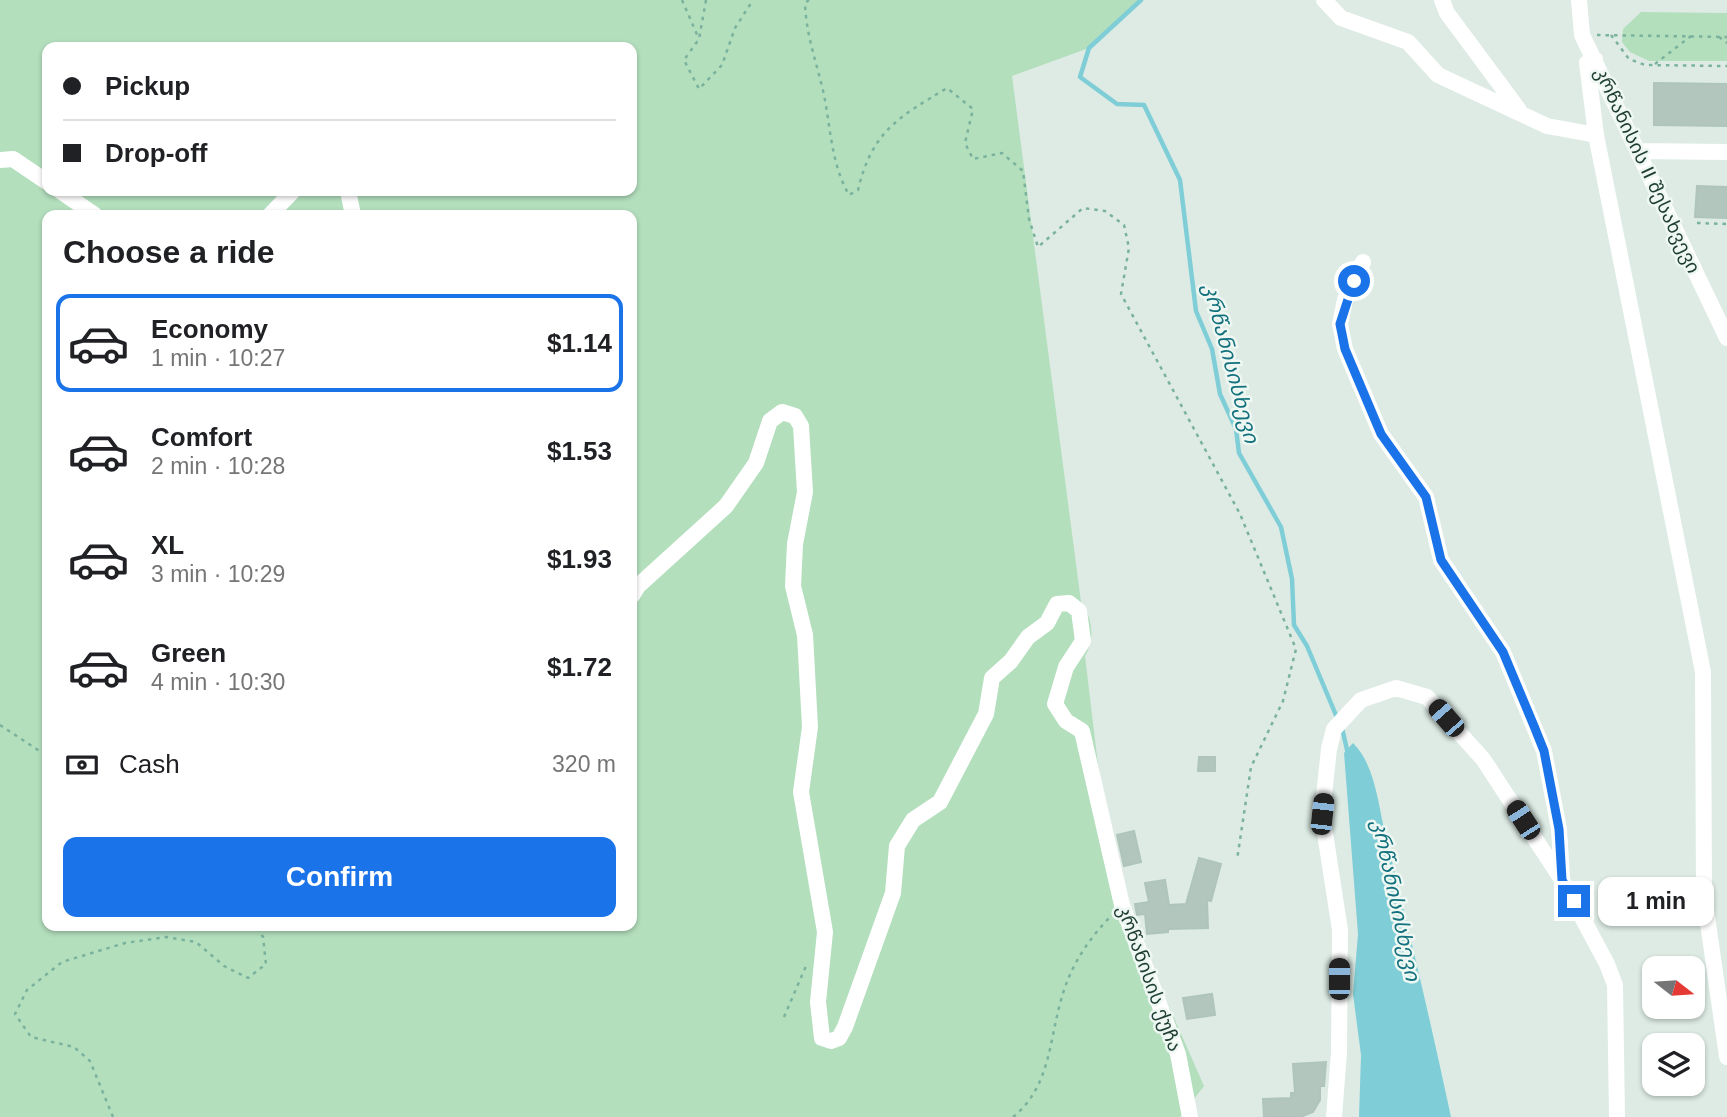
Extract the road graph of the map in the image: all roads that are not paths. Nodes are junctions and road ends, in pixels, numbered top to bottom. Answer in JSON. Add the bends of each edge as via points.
{"nodes":[{"id":1,"x":1324,"y":0,"type":"edge"},
{"id":2,"x":1442,"y":0,"type":"edge"},
{"id":3,"x":1579,"y":0,"type":"edge"},
{"id":4,"x":1595,"y":59,"type":"junction"},
{"id":5,"x":1521,"y":112,"type":"junction"},
{"id":6,"x":1596,"y":135,"type":"junction"},
{"id":7,"x":1639,"y":150,"type":"junction"},
{"id":8,"x":1727,"y":152,"type":"edge"},
{"id":9,"x":0,"y":160,"type":"edge"},
{"id":10,"x":42,"y":179,"type":"edge"},
{"id":11,"x":67,"y":196,"type":"edge"},
{"id":12,"x":288,"y":196,"type":"edge"},
{"id":13,"x":88,"y":210,"type":"edge"},
{"id":14,"x":275,"y":210,"type":"edge"},
{"id":15,"x":1363,"y":262,"type":"dead end"},
{"id":16,"x":1727,"y":338,"type":"edge"},
{"id":17,"x":637,"y":588,"type":"edge"},
{"id":18,"x":1562,"y":880,"type":"junction"},
{"id":19,"x":1727,"y":1057,"type":"edge"},
{"id":20,"x":1190,"y":1117,"type":"edge"},
{"id":21,"x":1335,"y":1117,"type":"edge"},
{"id":22,"x":1617,"y":1117,"type":"edge"}],
"edges":[{"from":1,"to":5,"type":"street","via":[[1341,18],[1408,42],[1438,75]]},
{"from":2,"to":5,"type":"street"},
{"from":3,"to":4,"type":"street","name":"კრწანისის II შესახვევი","via":[[1582,35]]},
{"from":4,"to":6,"type":"street","via":[[1587,63]]},
{"from":4,"to":7,"type":"street","name":"კრწანისის II შესახვევი"},
{"from":5,"to":6,"type":"street","via":[[1547,126]]},
{"from":6,"to":19,"type":"street","via":[[1703,672],[1704,895]]},
{"from":7,"to":8,"type":"street"},
{"from":7,"to":16,"type":"street","name":"კრწანისის II შესახვევი"},
{"from":9,"to":10,"type":"street","via":[[13,159]]},
{"from":11,"to":13,"type":"street"},
{"from":12,"to":14,"type":"street"},
{"from":15,"to":18,"type":"street","via":[[1345,300],[1340,324],[1345,349],[1381,434],[1426,497],[1441,560],[1503,652],[1534,726],[1544,751],[1559,829]]},
{"from":17,"to":20,"type":"street","name":"კრწანისის ქუჩა","via":[[726,506],[756,463],[770,421],[782,412],[795,416],[801,426],[805,492],[793,586],[805,635],[810,727],[801,792],[825,932],[818,1002],[822,1038],[831,1041],[839,1038],[845,1027],[892,893],[897,846],[913,820],[940,802],[986,714],[992,678],[1047,623],[1057,604],[1069,603],[1079,611],[1083,641],[1066,667],[1055,704],[1066,721],[1082,731],[1122,905],[1178,1054]]},
{"from":18,"to":21,"type":"street","via":[[1483,759],[1427,697],[1396,688],[1361,700],[1334,729],[1322,814],[1340,930]]},
{"from":18,"to":22,"type":"street","via":[[1615,985]]}]}
